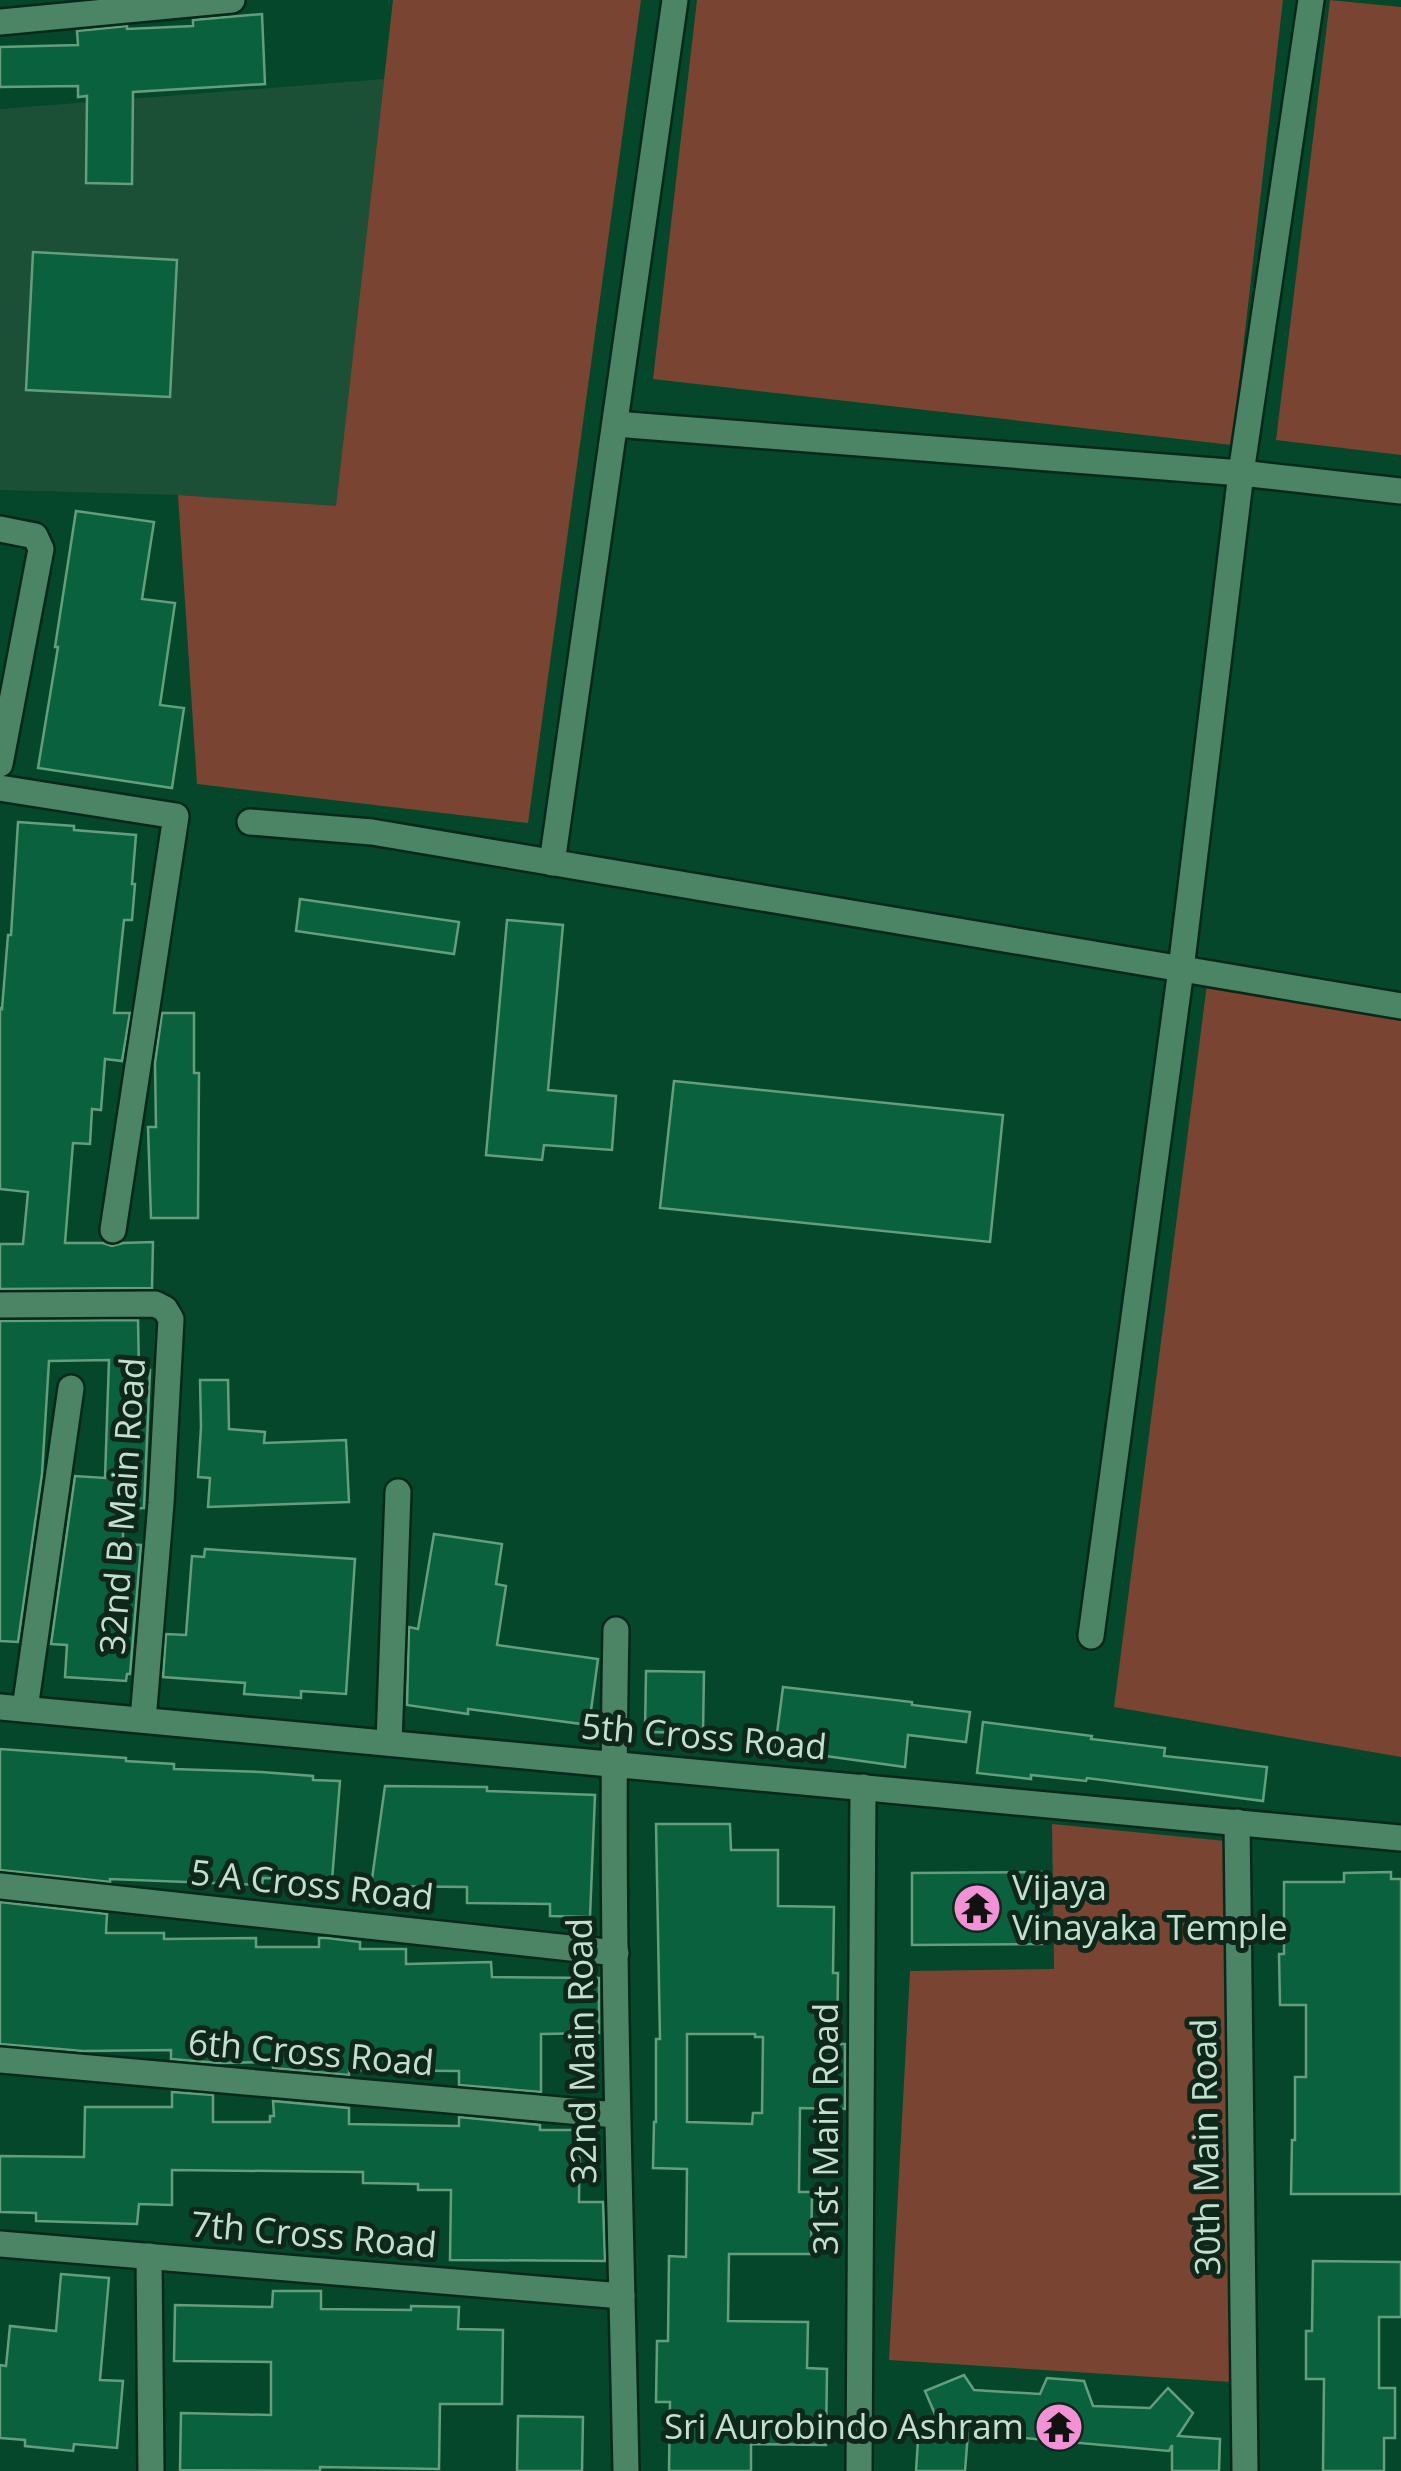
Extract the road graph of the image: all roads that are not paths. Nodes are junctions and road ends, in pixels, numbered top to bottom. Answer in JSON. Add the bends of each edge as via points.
{"nodes":[{"id":1,"x":232,"y":0,"type":"edge"},
{"id":2,"x":675,"y":0,"type":"edge"},
{"id":3,"x":1311,"y":0,"type":"edge"},
{"id":4,"x":0,"y":22,"type":"edge"},
{"id":5,"x":615,"y":424,"type":"junction"},
{"id":6,"x":1241,"y":473,"type":"junction"},
{"id":7,"x":1401,"y":490,"type":"edge"},
{"id":8,"x":0,"y":529,"type":"edge"},
{"id":9,"x":0,"y":764,"type":"edge"},
{"id":10,"x":0,"y":788,"type":"edge"},
{"id":11,"x":250,"y":822,"type":"dead end"},
{"id":12,"x":552,"y":863,"type":"junction"},
{"id":13,"x":1181,"y":969,"type":"junction"},
{"id":14,"x":1401,"y":1006,"type":"edge"},
{"id":15,"x":113,"y":1230,"type":"dead end"},
{"id":16,"x":0,"y":1305,"type":"edge"},
{"id":17,"x":71,"y":1388,"type":"dead end"},
{"id":18,"x":398,"y":1492,"type":"dead end"},
{"id":19,"x":616,"y":1630,"type":"dead end"},
{"id":20,"x":1091,"y":1636,"type":"dead end"},
{"id":21,"x":12,"y":1708,"type":"edge"},
{"id":22,"x":142,"y":1720,"type":"junction"},
{"id":23,"x":389,"y":1743,"type":"junction"},
{"id":24,"x":613,"y":1764,"type":"junction"},
{"id":25,"x":862,"y":1787,"type":"junction"},
{"id":26,"x":1237,"y":1822,"type":"junction"},
{"id":27,"x":1401,"y":1838,"type":"edge"},
{"id":28,"x":0,"y":1886,"type":"edge"},
{"id":29,"x":616,"y":1952,"type":"junction"},
{"id":30,"x":0,"y":2060,"type":"edge"},
{"id":31,"x":616,"y":2116,"type":"junction"},
{"id":32,"x":0,"y":2244,"type":"edge"},
{"id":33,"x":148,"y":2256,"type":"junction"},
{"id":34,"x":622,"y":2296,"type":"junction"},
{"id":35,"x":151,"y":2471,"type":"edge"},
{"id":36,"x":626,"y":2471,"type":"edge"},
{"id":37,"x":859,"y":2471,"type":"edge"},
{"id":38,"x":1245,"y":2471,"type":"edge"}],
"edges":[{"from":1,"to":4,"type":"street"},
{"from":2,"to":5,"type":"street"},
{"from":3,"to":6,"type":"street"},
{"from":5,"to":6,"type":"street"},
{"from":5,"to":12,"type":"street"},
{"from":6,"to":7,"type":"street"},
{"from":6,"to":13,"type":"street"},
{"from":8,"to":9,"type":"street","via":[[35,536],[40,549]]},
{"from":10,"to":15,"type":"street","via":[[176,816]]},
{"from":11,"to":12,"type":"street","via":[[372,832]]},
{"from":12,"to":13,"type":"street"},
{"from":13,"to":14,"type":"street"},
{"from":13,"to":20,"type":"street"},
{"from":16,"to":22,"type":"street","name":"32nd B Main Road","via":[[155,1304],[171,1319]]},
{"from":17,"to":21,"type":"street"},
{"from":18,"to":23,"type":"street"},
{"from":19,"to":24,"type":"street","name":"32nd Main Road"},
{"from":21,"to":22,"type":"street","name":"5th Cross Road"},
{"from":22,"to":23,"type":"street","name":"5th Cross Road"},
{"from":23,"to":24,"type":"street","name":"5th Cross Road"},
{"from":24,"to":25,"type":"street","name":"5th Cross Road"},
{"from":24,"to":29,"type":"street","name":"32nd Main Road"},
{"from":25,"to":26,"type":"street","name":"5th Cross Road"},
{"from":25,"to":37,"type":"street","name":"31st Main Road"},
{"from":26,"to":27,"type":"street","name":"5th Cross Road"},
{"from":26,"to":38,"type":"street","name":"30th Main Road"},
{"from":28,"to":29,"type":"street","name":"5 A Cross Road"},
{"from":29,"to":31,"type":"street","name":"32nd Main Road"},
{"from":30,"to":31,"type":"street","name":"6th Cross Road"},
{"from":31,"to":34,"type":"street","name":"32nd Main Road"},
{"from":32,"to":33,"type":"street","name":"7th Cross Road"},
{"from":33,"to":34,"type":"street","name":"7th Cross Road"},
{"from":33,"to":35,"type":"street"},
{"from":34,"to":36,"type":"street","name":"32nd Main Road"}]}
